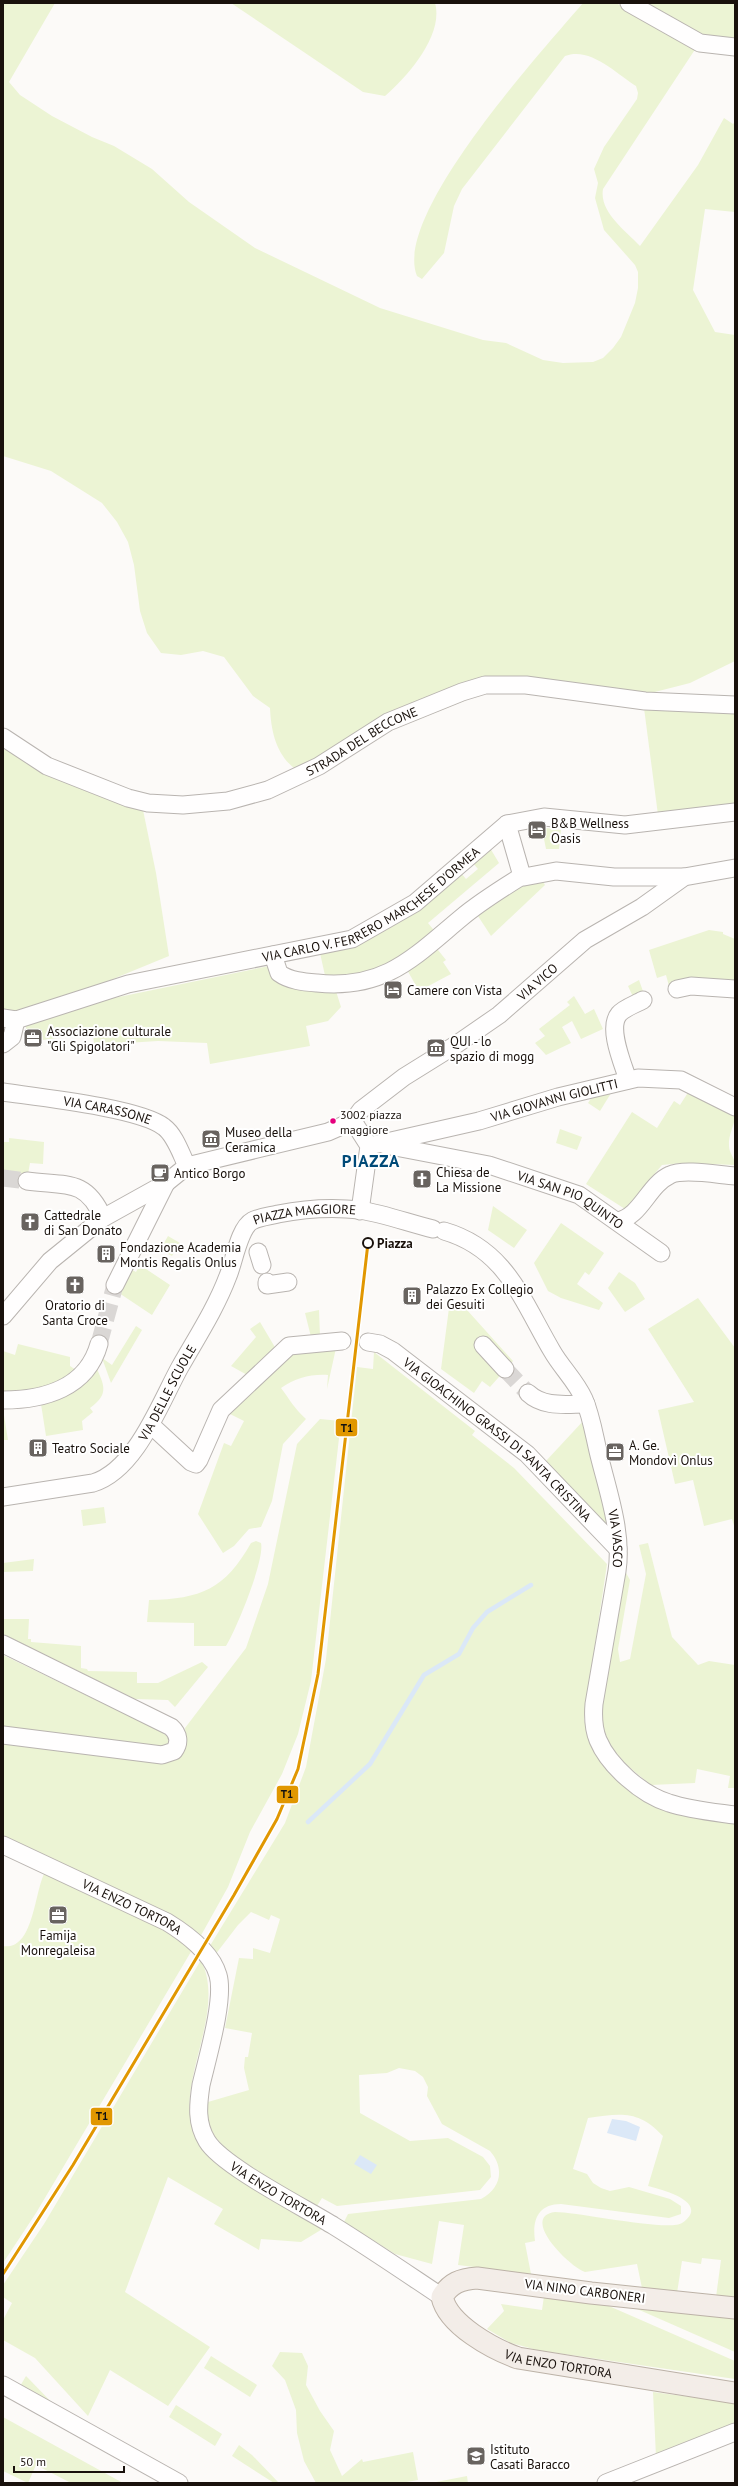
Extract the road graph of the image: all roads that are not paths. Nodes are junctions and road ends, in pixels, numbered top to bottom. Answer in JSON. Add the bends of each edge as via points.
{"nodes":[{"id":1,"x":629,"y":3,"type":"edge"},
{"id":2,"x":735,"y":46,"type":"edge"},
{"id":3,"x":735,"y":705,"type":"edge"},
{"id":4,"x":3,"y":738,"type":"edge"},
{"id":5,"x":735,"y":812,"type":"edge"},
{"id":6,"x":507,"y":824,"type":"junction"},
{"id":7,"x":733,"y":871,"type":"edge"},
{"id":8,"x":522,"y":876,"type":"junction"},
{"id":9,"x":610,"y":876,"type":"junction"},
{"id":10,"x":684,"y":877,"type":"junction"},
{"id":11,"x":557,"y":882,"type":"dead end"},
{"id":12,"x":273,"y":955,"type":"junction"},
{"id":13,"x":402,"y":966,"type":"junction"},
{"id":14,"x":677,"y":989,"type":"dead end"},
{"id":15,"x":735,"y":989,"type":"edge"},
{"id":16,"x":371,"y":994,"type":"dead end"},
{"id":17,"x":643,"y":1000,"type":"dead end"},
{"id":18,"x":10,"y":1019,"type":"edge"},
{"id":19,"x":3,"y":1044,"type":"edge"},
{"id":20,"x":628,"y":1080,"type":"junction"},
{"id":21,"x":3,"y":1092,"type":"edge"},
{"id":22,"x":735,"y":1107,"type":"edge"},
{"id":23,"x":353,"y":1121,"type":"junction"},
{"id":24,"x":373,"y":1145,"type":"junction"},
{"id":25,"x":187,"y":1166,"type":"junction"},
{"id":26,"x":735,"y":1176,"type":"edge"},
{"id":27,"x":27,"y":1181,"type":"tunnel mouth"},
{"id":28,"x":166,"y":1183,"type":"junction"},
{"id":29,"x":360,"y":1210,"type":"junction"},
{"id":30,"x":103,"y":1218,"type":"junction"},
{"id":31,"x":617,"y":1221,"type":"junction"},
{"id":32,"x":246,"y":1225,"type":"junction"},
{"id":33,"x":258,"y":1253,"type":"dead end"},
{"id":34,"x":662,"y":1253,"type":"dead end"},
{"id":35,"x":267,"y":1282,"type":"dead end"},
{"id":36,"x":288,"y":1282,"type":"dead end"},
{"id":37,"x":115,"y":1285,"type":"tunnel mouth"},
{"id":38,"x":3,"y":1316,"type":"edge"},
{"id":39,"x":342,"y":1341,"type":"dead end"},
{"id":40,"x":368,"y":1342,"type":"dead end"},
{"id":41,"x":98,"y":1344,"type":"tunnel mouth"},
{"id":42,"x":483,"y":1345,"type":"dead end"},
{"id":43,"x":505,"y":1369,"type":"tunnel mouth"},
{"id":44,"x":528,"y":1393,"type":"tunnel mouth"},
{"id":45,"x":3,"y":1400,"type":"edge"},
{"id":46,"x":586,"y":1404,"type":"junction"},
{"id":47,"x":152,"y":1426,"type":"junction"},
{"id":48,"x":3,"y":1497,"type":"edge"},
{"id":49,"x":618,"y":1549,"type":"junction"},
{"id":50,"x":3,"y":1644,"type":"edge"},
{"id":51,"x":3,"y":1735,"type":"edge"},
{"id":52,"x":735,"y":1815,"type":"edge"},
{"id":53,"x":3,"y":1845,"type":"edge"},
{"id":54,"x":442,"y":2297,"type":"junction"},
{"id":55,"x":735,"y":2308,"type":"edge"},
{"id":56,"x":3,"y":2384,"type":"edge"},
{"id":57,"x":735,"y":2393,"type":"edge"},
{"id":58,"x":735,"y":2432,"type":"edge"},
{"id":59,"x":180,"y":2483,"type":"edge"},
{"id":60,"x":606,"y":2483,"type":"edge"}],
"edges":[{"from":1,"to":2,"type":"street","via":[[691,39],[704,44]]},
{"from":3,"to":4,"type":"street","name":"STRADA DEL BECCONE","via":[[645,701],[526,685],[485,685],[388,722],[319,766],[268,790],[228,800],[183,805],[148,803],[128,798],[47,766]]},
{"from":5,"to":6,"type":"street","name":"VIA CARLO V. FERRERO MARCHESE D'ORMEA","via":[[625,825],[544,817]]},
{"from":6,"to":8,"type":"street"},
{"from":6,"to":12,"type":"street","name":"VIA CARLO V. FERRERO MARCHESE D'ORMEA","via":[[415,903],[377,926],[352,939]]},
{"from":7,"to":10,"type":"street","name":"VIA VICO"},
{"from":8,"to":9,"type":"street","via":[[556,871]]},
{"from":8,"to":13,"type":"street","via":[[463,917]]},
{"from":9,"to":10,"type":"street"},
{"from":9,"to":11,"type":"street","via":[[598,881],[578,879]]},
{"from":10,"to":23,"type":"street","name":"VIA VICO","via":[[642,907],[585,940],[498,1014],[457,1044],[404,1077],[361,1110]]},
{"from":12,"to":13,"type":"street","via":[[276,969],[281,975],[317,983],[365,981]]},
{"from":12,"to":18,"type":"street","name":"VIA CARLO V. FERRERO MARCHESE D'ORMEA","via":[[128,984]]},
{"from":13,"to":16,"type":"street","via":[[394,976],[377,986]]},
{"from":14,"to":15,"type":"street","via":[[691,986]]},
{"from":17,"to":20,"type":"street","via":[[621,1012],[614,1024]]},
{"from":18,"to":19,"type":"street","via":[[14,1034]]},
{"from":20,"to":22,"type":"street","name":"VIA GIOVANNI GIOLITTI","via":[[648,1077],[681,1080]]},
{"from":20,"to":24,"type":"street","name":"VIA GIOVANNI GIOLITTI","via":[[558,1097],[479,1121]]},
{"from":21,"to":25,"type":"street","name":"VIA CARASSONE","via":[[95,1106],[157,1123],[170,1134]]},
{"from":23,"to":24,"type":"street"},
{"from":23,"to":25,"type":"street","via":[[328,1132]]},
{"from":24,"to":29,"type":"street","name":"PIAZZA MAGGIORE"},
{"from":24,"to":31,"type":"street","name":"VIA SAN PIO QUINTO","via":[[481,1163],[517,1173],[579,1195]]},
{"from":25,"to":28,"type":"street"},
{"from":26,"to":31,"type":"street","via":[[681,1173],[669,1175],[628,1217]]},
{"from":27,"to":30,"type":"street","via":[[78,1187],[93,1198]]},
{"from":28,"to":30,"type":"street"},
{"from":28,"to":37,"type":"street"},
{"from":29,"to":32,"type":"street","name":"PIAZZA MAGGIORE","via":[[296,1211],[254,1220]]},
{"from":29,"to":46,"type":"street","name":"VIA VASCO","via":[[468,1240],[499,1263],[529,1307],[551,1350]]},
{"from":30,"to":38,"type":"street","via":[[50,1261]]},
{"from":31,"to":34,"type":"street","name":"VIA SAN PIO QUINTO"},
{"from":32,"to":33,"type":"street"},
{"from":32,"to":47,"type":"street","name":"VIA DELLE SCUOLE","via":[[228,1276]]},
{"from":35,"to":36,"type":"street","via":[[267,1285]]},
{"from":39,"to":47,"type":"street","via":[[289,1346],[222,1410],[196,1464]]},
{"from":40,"to":49,"type":"street","name":"VIA GIOACHINO GRASSI DI SANTA CRISTINA","via":[[380,1344],[393,1351],[527,1454]]},
{"from":41,"to":45,"type":"street","via":[[87,1370],[70,1384],[39,1398]]},
{"from":42,"to":43,"type":"street"},
{"from":44,"to":46,"type":"street","via":[[537,1400],[547,1403]]},
{"from":46,"to":49,"type":"street","name":"VIA VASCO"},
{"from":47,"to":48,"type":"street","name":"VIA DELLE SCUOLE","via":[[117,1469],[102,1480]]},
{"from":49,"to":52,"type":"street","name":"VIA VASCO","via":[[617,1571],[594,1704],[594,1724],[598,1740],[615,1764],[634,1782],[659,1799],[683,1807]]},
{"from":50,"to":51,"type":"street","via":[[171,1727],[177,1734],[178,1741],[174,1751],[162,1755]]},
{"from":53,"to":54,"type":"street","name":"VIA ENZO TORTORA","via":[[166,1922],[182,1933],[211,1961],[218,1975],[219,1989],[198,2112],[201,2128],[209,2144],[233,2164],[335,2226]]},
{"from":54,"to":55,"type":"main road","name":"VIA NINO CARBONERI","via":[[453,2284],[477,2278]]},
{"from":54,"to":57,"type":"main road","name":"VIA ENZO TORTORA","via":[[448,2312],[458,2322],[487,2343],[518,2358]]},
{"from":56,"to":59,"type":"street"},
{"from":58,"to":60,"type":"street"}]}
